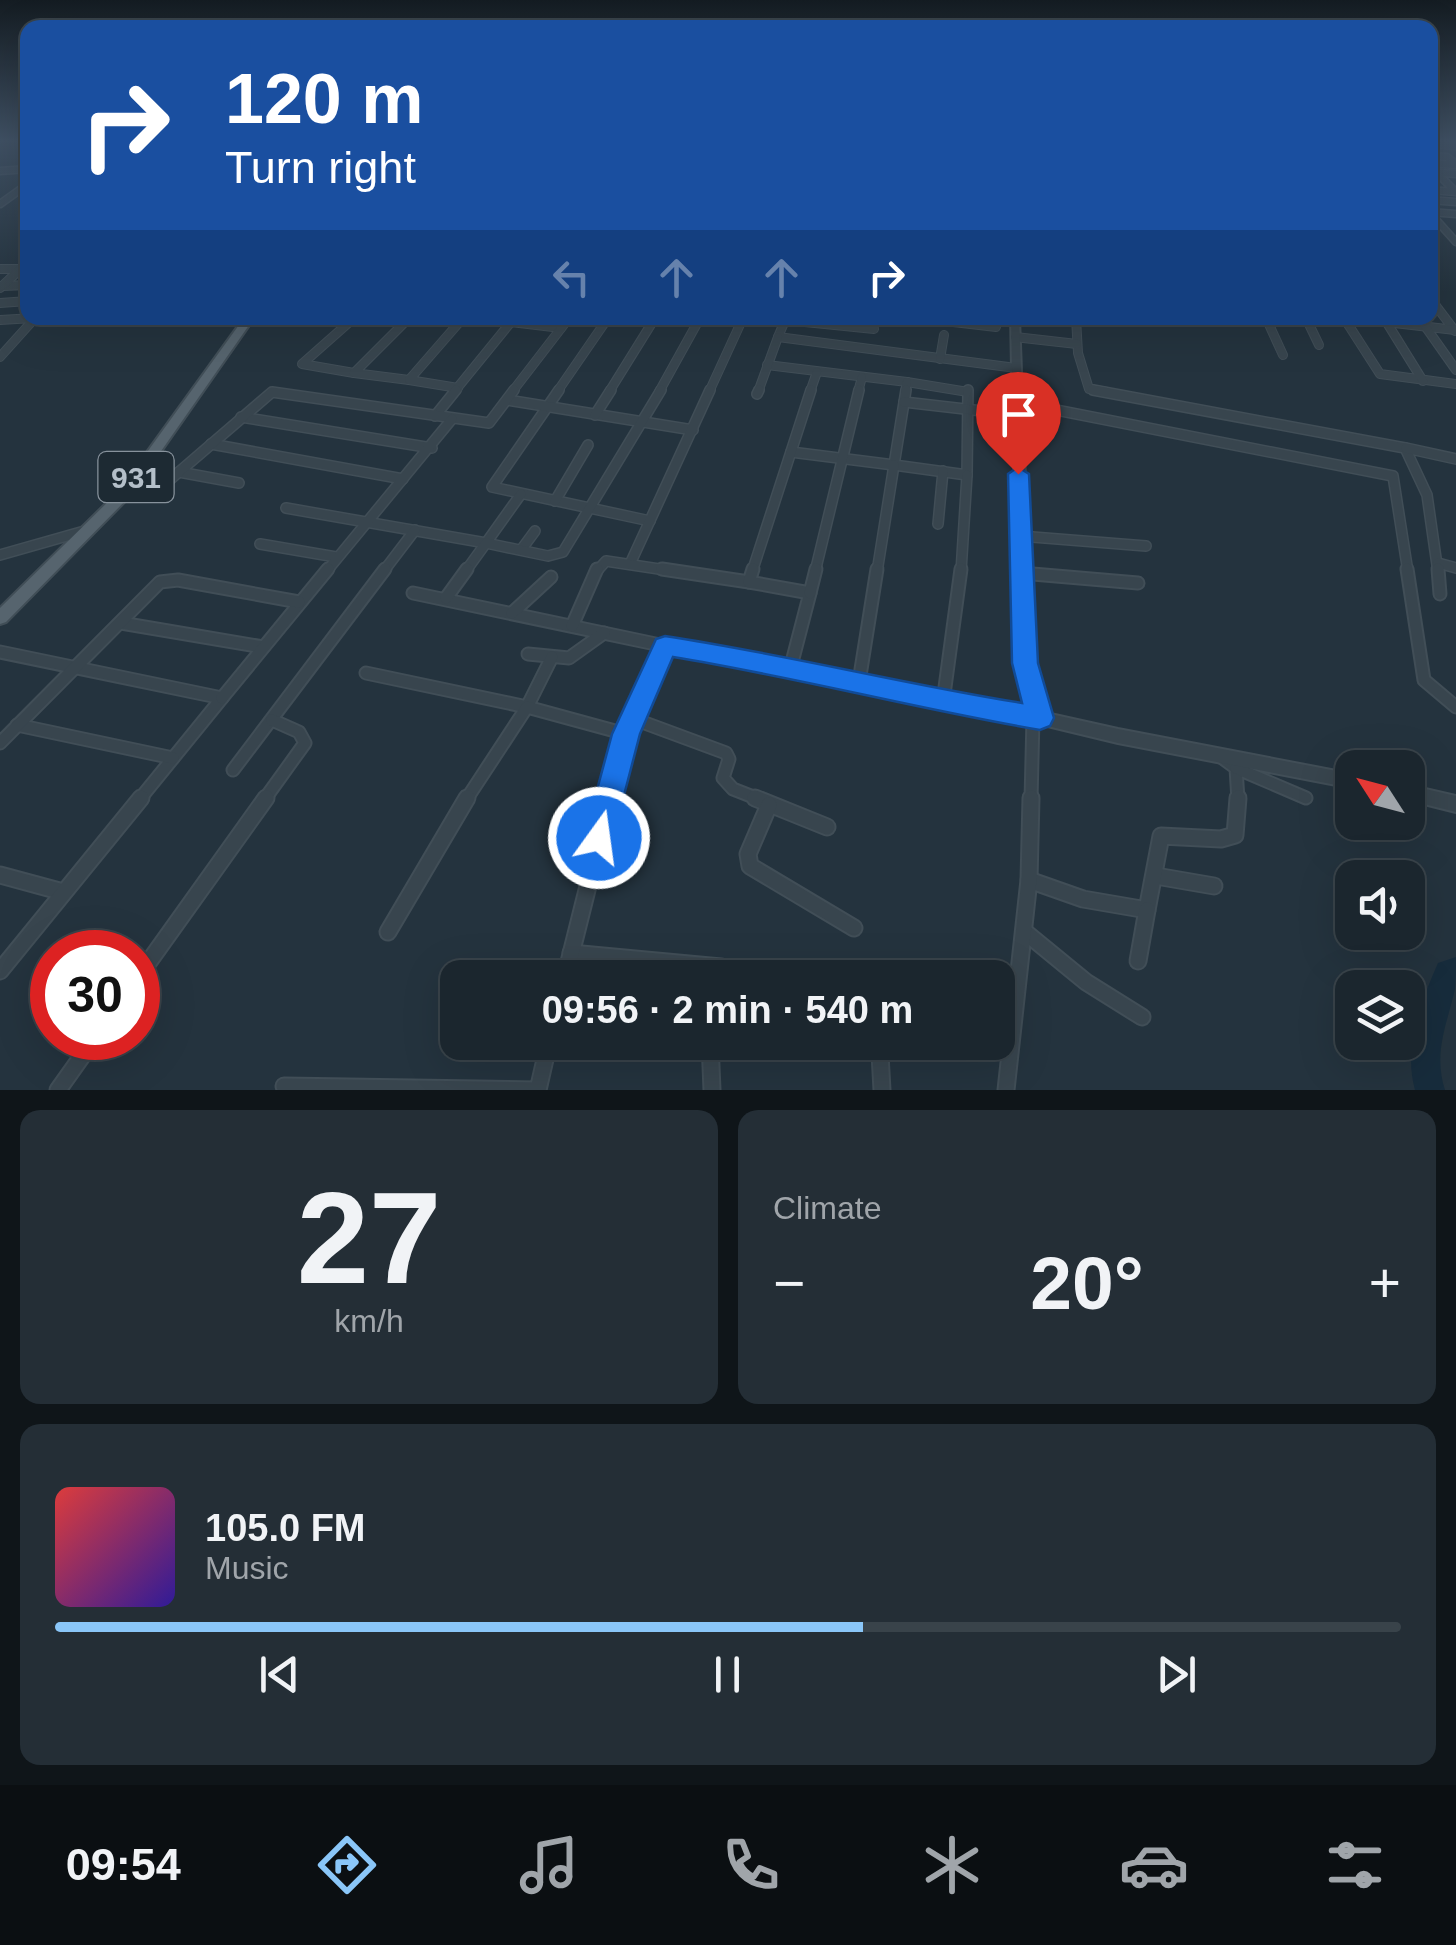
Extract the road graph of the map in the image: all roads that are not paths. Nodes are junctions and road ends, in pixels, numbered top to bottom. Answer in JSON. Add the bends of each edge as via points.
{"nodes":[{"id":1,"x":1438,"y":221,"type":"edge"},
{"id":2,"x":1456,"y":242,"type":"edge"},
{"id":3,"x":20,"y":270,"type":"edge"},
{"id":4,"x":1,"y":287,"type":"edge"},
{"id":5,"x":1438,"y":309,"type":"edge"},
{"id":6,"x":31,"y":325,"type":"edge"},
{"id":7,"x":244,"y":325,"type":"edge"},
{"id":8,"x":346,"y":325,"type":"edge"},
{"id":9,"x":401,"y":325,"type":"edge"},
{"id":10,"x":458,"y":325,"type":"edge"},
{"id":11,"x":509,"y":325,"type":"edge"},
{"id":12,"x":536,"y":325,"type":"edge"},
{"id":13,"x":563,"y":325,"type":"edge"},
{"id":14,"x":603,"y":325,"type":"edge"},
{"id":15,"x":651,"y":325,"type":"edge"},
{"id":16,"x":696,"y":325,"type":"edge"},
{"id":17,"x":741,"y":325,"type":"edge"},
{"id":18,"x":783,"y":325,"type":"edge"},
{"id":19,"x":834,"y":325,"type":"edge"},
{"id":20,"x":973,"y":325,"type":"edge"},
{"id":21,"x":1015,"y":325,"type":"edge"},
{"id":22,"x":1076,"y":325,"type":"edge"},
{"id":23,"x":1269,"y":325,"type":"edge"},
{"id":24,"x":1309,"y":325,"type":"edge"},
{"id":25,"x":1351,"y":325,"type":"edge"},
{"id":26,"x":1388,"y":325,"type":"edge"},
{"id":27,"x":1418,"y":325,"type":"edge"},
{"id":28,"x":1425,"y":326,"type":"junction"},
{"id":29,"x":561,"y":328,"type":"junction"},
{"id":30,"x":996,"y":328,"type":"dead end"},
{"id":31,"x":874,"y":330,"type":"dead end"},
{"id":32,"x":1455,"y":331,"type":"edge"},
{"id":33,"x":944,"y":335,"type":"dead end"},
{"id":34,"x":778,"y":337,"type":"junction"},
{"id":35,"x":1016,"y":337,"type":"junction"},
{"id":36,"x":1077,"y":344,"type":"junction"},
{"id":37,"x":1319,"y":345,"type":"dead end"},
{"id":38,"x":1283,"y":356,"type":"dead end"},
{"id":39,"x":0,"y":358,"type":"edge"},
{"id":40,"x":940,"y":359,"type":"junction"},
{"id":41,"x":767,"y":366,"type":"junction"},
{"id":42,"x":1016,"y":368,"type":"junction"},
{"id":43,"x":1456,"y":370,"type":"edge"},
{"id":44,"x":817,"y":372,"type":"junction"},
{"id":45,"x":354,"y":373,"type":"junction"},
{"id":46,"x":862,"y":377,"type":"junction"},
{"id":47,"x":408,"y":380,"type":"junction"},
{"id":48,"x":1424,"y":381,"type":"junction"},
{"id":49,"x":906,"y":382,"type":"junction"},
{"id":50,"x":1456,"y":384,"type":"edge"},
{"id":51,"x":458,"y":388,"type":"junction"},
{"id":52,"x":968,"y":388,"type":"junction"},
{"id":53,"x":981,"y":390,"type":"dead end"},
{"id":54,"x":757,"y":394,"type":"dead end"},
{"id":55,"x":507,"y":400,"type":"junction"},
{"id":56,"x":904,"y":402,"type":"junction"},
{"id":57,"x":548,"y":406,"type":"junction"},
{"id":58,"x":966,"y":409,"type":"junction"},
{"id":59,"x":1016,"y":409,"type":"junction"},
{"id":60,"x":595,"y":414,"type":"junction"},
{"id":61,"x":435,"y":416,"type":"junction"},
{"id":62,"x":242,"y":417,"type":"junction"},
{"id":63,"x":452,"y":419,"type":"junction"},
{"id":64,"x":641,"y":424,"type":"junction"},
{"id":65,"x":692,"y":430,"type":"junction"},
{"id":66,"x":211,"y":444,"type":"junction"},
{"id":67,"x":588,"y":445,"type":"dead end"},
{"id":68,"x":432,"y":448,"type":"junction"},
{"id":69,"x":1405,"y":448,"type":"junction"},
{"id":70,"x":792,"y":452,"type":"junction"},
{"id":71,"x":841,"y":458,"type":"junction"},
{"id":72,"x":1456,"y":459,"type":"edge"},
{"id":73,"x":894,"y":465,"type":"junction"},
{"id":74,"x":179,"y":472,"type":"junction"},
{"id":75,"x":942,"y":472,"type":"junction"},
{"id":76,"x":966,"y":475,"type":"junction"},
{"id":77,"x":404,"y":479,"type":"junction"},
{"id":78,"x":238,"y":484,"type":"dead end"},
{"id":79,"x":124,"y":494,"type":"junction"},
{"id":80,"x":521,"y":494,"type":"junction"},
{"id":81,"x":555,"y":501,"type":"junction"},
{"id":82,"x":286,"y":508,"type":"dead end"},
{"id":83,"x":592,"y":510,"type":"junction"},
{"id":84,"x":367,"y":521,"type":"junction"},
{"id":85,"x":650,"y":521,"type":"junction"},
{"id":86,"x":938,"y":524,"type":"dead end"},
{"id":87,"x":93,"y":528,"type":"junction"},
{"id":88,"x":415,"y":530,"type":"junction"},
{"id":89,"x":535,"y":531,"type":"dead end"},
{"id":90,"x":1020,"y":536,"type":"junction"},
{"id":91,"x":486,"y":542,"type":"junction"},
{"id":92,"x":260,"y":544,"type":"dead end"},
{"id":93,"x":1146,"y":546,"type":"dead end"},
{"id":94,"x":521,"y":550,"type":"junction"},
{"id":95,"x":0,"y":555,"type":"edge"},
{"id":96,"x":336,"y":557,"type":"junction"},
{"id":97,"x":1438,"y":563,"type":"junction"},
{"id":98,"x":630,"y":564,"type":"junction"},
{"id":99,"x":1456,"y":568,"type":"edge"},
{"id":100,"x":1021,"y":573,"type":"junction"},
{"id":101,"x":550,"y":577,"type":"dead end"},
{"id":102,"x":748,"y":582,"type":"junction"},
{"id":103,"x":1138,"y":583,"type":"dead end"},
{"id":104,"x":413,"y":593,"type":"dead end"},
{"id":105,"x":810,"y":593,"type":"junction"},
{"id":106,"x":1440,"y":594,"type":"dead end"},
{"id":107,"x":446,"y":598,"type":"junction"},
{"id":108,"x":299,"y":602,"type":"junction"},
{"id":109,"x":512,"y":613,"type":"junction"},
{"id":110,"x":0,"y":618,"type":"edge"},
{"id":111,"x":121,"y":623,"type":"junction"},
{"id":112,"x":572,"y":626,"type":"junction"},
{"id":113,"x":604,"y":633,"type":"junction"},
{"id":114,"x":665,"y":646,"type":"junction"},
{"id":115,"x":264,"y":648,"type":"junction"},
{"id":116,"x":0,"y":652,"type":"edge"},
{"id":117,"x":528,"y":654,"type":"dead end"},
{"id":118,"x":552,"y":657,"type":"junction"},
{"id":119,"x":791,"y":666,"type":"junction"},
{"id":120,"x":74,"y":668,"type":"junction"},
{"id":121,"x":366,"y":673,"type":"dead end"},
{"id":122,"x":859,"y":682,"type":"junction"},
{"id":123,"x":222,"y":698,"type":"junction"},
{"id":124,"x":943,"y":702,"type":"junction"},
{"id":125,"x":526,"y":707,"type":"junction"},
{"id":126,"x":1456,"y":707,"type":"edge"},
{"id":127,"x":1036,"y":718,"type":"junction"},
{"id":128,"x":272,"y":720,"type":"junction"},
{"id":129,"x":634,"y":720,"type":"junction"},
{"id":130,"x":17,"y":725,"type":"junction"},
{"id":131,"x":626,"y":734,"type":"junction"},
{"id":132,"x":0,"y":742,"type":"edge"},
{"id":133,"x":1214,"y":751,"type":"junction"},
{"id":134,"x":173,"y":758,"type":"junction"},
{"id":135,"x":1236,"y":768,"type":"junction"},
{"id":136,"x":233,"y":770,"type":"dead end"},
{"id":137,"x":1335,"y":777,"type":"edge"},
{"id":138,"x":1425,"y":797,"type":"edge"},
{"id":139,"x":1306,"y":798,"type":"dead end"},
{"id":140,"x":1456,"y":804,"type":"edge"},
{"id":141,"x":770,"y":805,"type":"junction"},
{"id":142,"x":827,"y":827,"type":"dead end"},
{"id":143,"x":0,"y":874,"type":"edge"},
{"id":144,"x":1156,"y":876,"type":"junction"},
{"id":145,"x":1029,"y":880,"type":"junction"},
{"id":146,"x":1214,"y":886,"type":"dead end"},
{"id":147,"x":64,"y":892,"type":"junction"},
{"id":148,"x":1147,"y":910,"type":"junction"},
{"id":149,"x":854,"y":928,"type":"dead end"},
{"id":150,"x":388,"y":932,"type":"dead end"},
{"id":151,"x":1025,"y":932,"type":"junction"},
{"id":152,"x":160,"y":946,"type":"edge"},
{"id":153,"x":571,"y":952,"type":"junction"},
{"id":154,"x":569,"y":960,"type":"edge"},
{"id":155,"x":625,"y":960,"type":"edge"},
{"id":156,"x":1138,"y":962,"type":"dead end"},
{"id":157,"x":0,"y":971,"type":"edge"},
{"id":158,"x":1142,"y":1017,"type":"dead end"},
{"id":159,"x":79,"y":1060,"type":"edge"},
{"id":160,"x":545,"y":1060,"type":"edge"},
{"id":161,"x":711,"y":1060,"type":"edge"},
{"id":162,"x":880,"y":1060,"type":"edge"},
{"id":163,"x":284,"y":1086,"type":"dead end"},
{"id":164,"x":58,"y":1090,"type":"edge"},
{"id":165,"x":538,"y":1090,"type":"edge"},
{"id":166,"x":546,"y":1090,"type":"edge"},
{"id":167,"x":712,"y":1090,"type":"edge"},
{"id":168,"x":882,"y":1090,"type":"edge"},
{"id":169,"x":1006,"y":1090,"type":"edge"}],
"edges":[{"from":1,"to":2,"type":"street"},
{"from":3,"to":4,"type":"street"},
{"from":5,"to":32,"type":"street"},
{"from":6,"to":39,"type":"street"},
{"from":7,"to":79,"type":"main road","number":"931"},
{"from":8,"to":45,"type":"street","via":[[302,364]]},
{"from":9,"to":45,"type":"street"},
{"from":10,"to":47,"type":"street"},
{"from":11,"to":51,"type":"street"},
{"from":12,"to":29,"type":"street"},
{"from":13,"to":29,"type":"street"},
{"from":14,"to":57,"type":"street"},
{"from":15,"to":60,"type":"street"},
{"from":16,"to":64,"type":"street"},
{"from":17,"to":65,"type":"street"},
{"from":18,"to":34,"type":"street"},
{"from":19,"to":31,"type":"street"},
{"from":20,"to":30,"type":"street"},
{"from":21,"to":35,"type":"street"},
{"from":22,"to":36,"type":"street"},
{"from":23,"to":38,"type":"street"},
{"from":24,"to":37,"type":"street"},
{"from":25,"to":48,"type":"street","via":[[1373,368]]},
{"from":26,"to":48,"type":"street"},
{"from":27,"to":28,"type":"street"},
{"from":28,"to":32,"type":"street"},
{"from":28,"to":43,"type":"street"},
{"from":29,"to":55,"type":"street"},
{"from":33,"to":40,"type":"street"},
{"from":34,"to":40,"type":"street"},
{"from":34,"to":41,"type":"street"},
{"from":35,"to":36,"type":"street"},
{"from":35,"to":42,"type":"street"},
{"from":36,"to":69,"type":"street","via":[[1088,389]]},
{"from":40,"to":42,"type":"street"},
{"from":41,"to":44,"type":"street"},
{"from":41,"to":54,"type":"street"},
{"from":42,"to":59,"type":"street"},
{"from":44,"to":46,"type":"street"},
{"from":44,"to":70,"type":"street"},
{"from":45,"to":47,"type":"street"},
{"from":46,"to":49,"type":"street"},
{"from":46,"to":71,"type":"street"},
{"from":47,"to":51,"type":"street"},
{"from":48,"to":50,"type":"street"},
{"from":49,"to":52,"type":"street"},
{"from":49,"to":56,"type":"street"},
{"from":51,"to":61,"type":"street"},
{"from":52,"to":53,"type":"street"},
{"from":52,"to":58,"type":"street"},
{"from":55,"to":57,"type":"street"},
{"from":55,"to":63,"type":"street","via":[[488,423]]},
{"from":56,"to":58,"type":"street"},
{"from":56,"to":73,"type":"street"},
{"from":57,"to":60,"type":"street"},
{"from":57,"to":80,"type":"street","via":[[492,487]]},
{"from":58,"to":59,"type":"street"},
{"from":58,"to":76,"type":"street"},
{"from":59,"to":90,"type":"street"},
{"from":59,"to":126,"type":"street","via":[[1394,476],[1424,680]]},
{"from":60,"to":64,"type":"street"},
{"from":61,"to":62,"type":"street","via":[[272,392]]},
{"from":61,"to":63,"type":"street"},
{"from":62,"to":66,"type":"street"},
{"from":62,"to":68,"type":"street"},
{"from":63,"to":68,"type":"street"},
{"from":64,"to":65,"type":"street"},
{"from":64,"to":83,"type":"street"},
{"from":65,"to":85,"type":"street"},
{"from":66,"to":74,"type":"street"},
{"from":66,"to":77,"type":"street"},
{"from":67,"to":81,"type":"street"},
{"from":68,"to":77,"type":"street"},
{"from":69,"to":72,"type":"street"},
{"from":69,"to":97,"type":"street","via":[[1420,466]]},
{"from":70,"to":71,"type":"street"},
{"from":70,"to":102,"type":"street"},
{"from":71,"to":73,"type":"street"},
{"from":71,"to":105,"type":"street"},
{"from":73,"to":75,"type":"street"},
{"from":73,"to":122,"type":"street"},
{"from":74,"to":78,"type":"street"},
{"from":74,"to":79,"type":"street","via":[[154,492]]},
{"from":75,"to":76,"type":"street"},
{"from":75,"to":86,"type":"street"},
{"from":76,"to":124,"type":"street","via":[[963,558]]},
{"from":77,"to":84,"type":"street"},
{"from":79,"to":87,"type":"main road","number":"931"},
{"from":80,"to":81,"type":"street"},
{"from":80,"to":91,"type":"street"},
{"from":81,"to":83,"type":"street"},
{"from":82,"to":84,"type":"street"},
{"from":83,"to":85,"type":"street"},
{"from":83,"to":94,"type":"street","via":[[559,554]]},
{"from":84,"to":88,"type":"street"},
{"from":84,"to":96,"type":"street"},
{"from":85,"to":98,"type":"street"},
{"from":87,"to":95,"type":"street"},
{"from":87,"to":110,"type":"main road","number":"931"},
{"from":88,"to":91,"type":"street"},
{"from":88,"to":128,"type":"street"},
{"from":89,"to":94,"type":"street"},
{"from":90,"to":93,"type":"street"},
{"from":90,"to":100,"type":"street"},
{"from":91,"to":94,"type":"street"},
{"from":91,"to":107,"type":"street"},
{"from":92,"to":96,"type":"street"},
{"from":96,"to":108,"type":"street"},
{"from":97,"to":99,"type":"street"},
{"from":97,"to":106,"type":"street"},
{"from":98,"to":102,"type":"street"},
{"from":98,"to":112,"type":"street","via":[[600,564]]},
{"from":100,"to":103,"type":"street"},
{"from":100,"to":127,"type":"street","via":[[1025,663]]},
{"from":101,"to":109,"type":"street"},
{"from":102,"to":105,"type":"street"},
{"from":104,"to":107,"type":"street"},
{"from":105,"to":119,"type":"street"},
{"from":107,"to":109,"type":"street"},
{"from":108,"to":111,"type":"street","via":[[172,580],[155,585]]},
{"from":108,"to":115,"type":"street"},
{"from":109,"to":112,"type":"street"},
{"from":111,"to":115,"type":"street"},
{"from":111,"to":120,"type":"street"},
{"from":112,"to":113,"type":"street"},
{"from":113,"to":114,"type":"street"},
{"from":113,"to":118,"type":"street","via":[[575,656]]},
{"from":114,"to":119,"type":"street"},
{"from":114,"to":129,"type":"street"},
{"from":115,"to":123,"type":"street"},
{"from":116,"to":120,"type":"street"},
{"from":117,"to":118,"type":"street"},
{"from":118,"to":125,"type":"street"},
{"from":119,"to":122,"type":"street"},
{"from":120,"to":123,"type":"street"},
{"from":120,"to":130,"type":"street"},
{"from":121,"to":125,"type":"street"},
{"from":122,"to":124,"type":"street"},
{"from":123,"to":134,"type":"street"},
{"from":124,"to":127,"type":"street"},
{"from":125,"to":131,"type":"street"},
{"from":125,"to":150,"type":"street"},
{"from":127,"to":133,"type":"street"},
{"from":127,"to":145,"type":"street"},
{"from":128,"to":136,"type":"street"},
{"from":128,"to":152,"type":"street","via":[[305,742]]},
{"from":129,"to":131,"type":"street"},
{"from":129,"to":141,"type":"street","via":[[726,753],[726,782]]},
{"from":130,"to":132,"type":"street"},
{"from":130,"to":134,"type":"street"},
{"from":131,"to":153,"type":"street"},
{"from":133,"to":135,"type":"street"},
{"from":133,"to":137,"type":"street"},
{"from":134,"to":147,"type":"street"},
{"from":135,"to":139,"type":"street"},
{"from":135,"to":144,"type":"street","via":[[1235,835],[1161,836]]},
{"from":138,"to":140,"type":"street"},
{"from":141,"to":142,"type":"street"},
{"from":141,"to":149,"type":"street","via":[[748,854],[750,866]]},
{"from":143,"to":147,"type":"street"},
{"from":144,"to":146,"type":"street"},
{"from":144,"to":148,"type":"street"},
{"from":145,"to":148,"type":"street","via":[[1082,899]]},
{"from":145,"to":151,"type":"street"},
{"from":147,"to":157,"type":"street"},
{"from":148,"to":156,"type":"street"},
{"from":151,"to":158,"type":"street"},
{"from":151,"to":169,"type":"street"},
{"from":153,"to":154,"type":"street"},
{"from":153,"to":155,"type":"street"},
{"from":159,"to":164,"type":"street"},
{"from":160,"to":165,"type":"street"},
{"from":161,"to":167,"type":"street"},
{"from":162,"to":168,"type":"street"},
{"from":163,"to":165,"type":"street"},
{"from":165,"to":166,"type":"street"}]}
